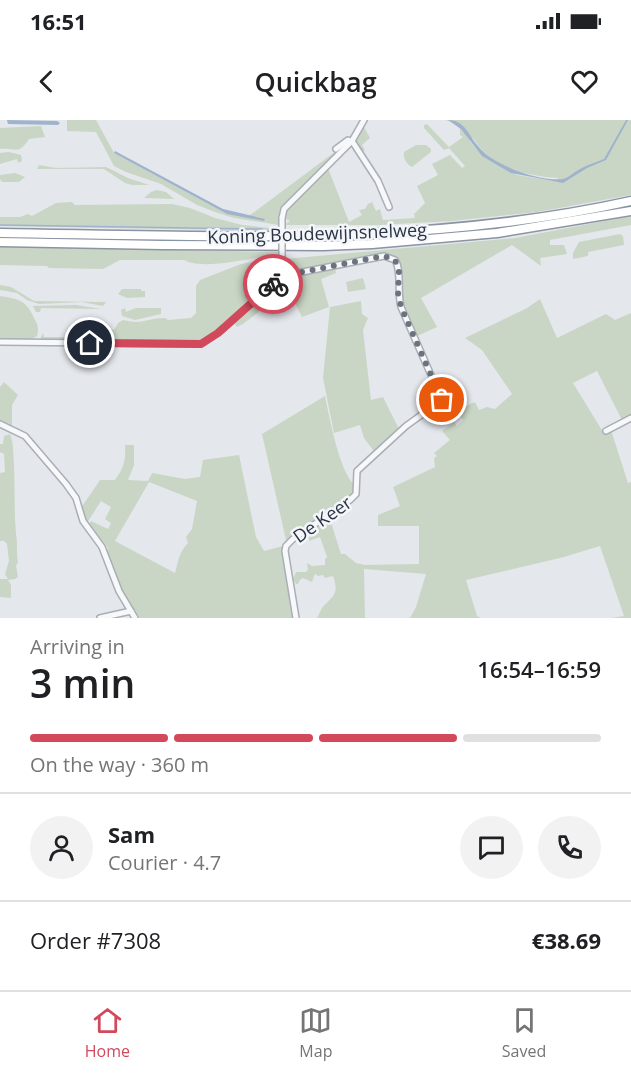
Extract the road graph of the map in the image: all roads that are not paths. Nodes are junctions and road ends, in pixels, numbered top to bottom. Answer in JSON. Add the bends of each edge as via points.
{"nodes":[{"id":1,"x":364,"y":120,"type":"edge"},
{"id":2,"x":352,"y":141,"type":"junction"},
{"id":3,"x":336,"y":149,"type":"dead end"},
{"id":4,"x":631,"y":201,"type":"edge"},
{"id":5,"x":388,"y":207,"type":"dead end"},
{"id":6,"x":631,"y":211,"type":"edge"},
{"id":7,"x":0,"y":233,"type":"edge"},
{"id":8,"x":0,"y":242,"type":"edge"},
{"id":9,"x":282,"y":276,"type":"junction"},
{"id":10,"x":0,"y":342,"type":"edge"},
{"id":11,"x":631,"y":418,"type":"edge"},
{"id":12,"x":0,"y":424,"type":"edge"},
{"id":13,"x":606,"y":431,"type":"dead end"},
{"id":14,"x":131,"y":611,"type":"junction"},
{"id":15,"x":100,"y":618,"type":"edge"},
{"id":16,"x":135,"y":618,"type":"edge"},
{"id":17,"x":296,"y":618,"type":"edge"}],
"edges":[{"from":1,"to":2,"type":"street"},
{"from":2,"to":3,"type":"street"},
{"from":2,"to":5,"type":"street","via":[[378,181]]},
{"from":2,"to":9,"type":"street","bridge":true,"via":[[284,209]]},
{"from":4,"to":7,"type":"highway","name":"Koning Boudewijnsnelweg","via":[[496,224],[372,234],[267,237]]},
{"from":6,"to":8,"type":"highway","name":"Koning Boudewijnsnelweg","via":[[497,233],[372,244]]},
{"from":9,"to":10,"type":"street","via":[[201,344]]},
{"from":9,"to":17,"type":"street","name":"De Keer","via":[[384,256],[395,260],[401,307],[442,400],[406,426],[357,471],[356,494],[350,500],[286,546]]},
{"from":11,"to":13,"type":"street"},
{"from":12,"to":14,"type":"street","via":[[25,436],[76,498],[83,521],[102,547]]},
{"from":14,"to":15,"type":"street"},
{"from":14,"to":16,"type":"street"}]}
